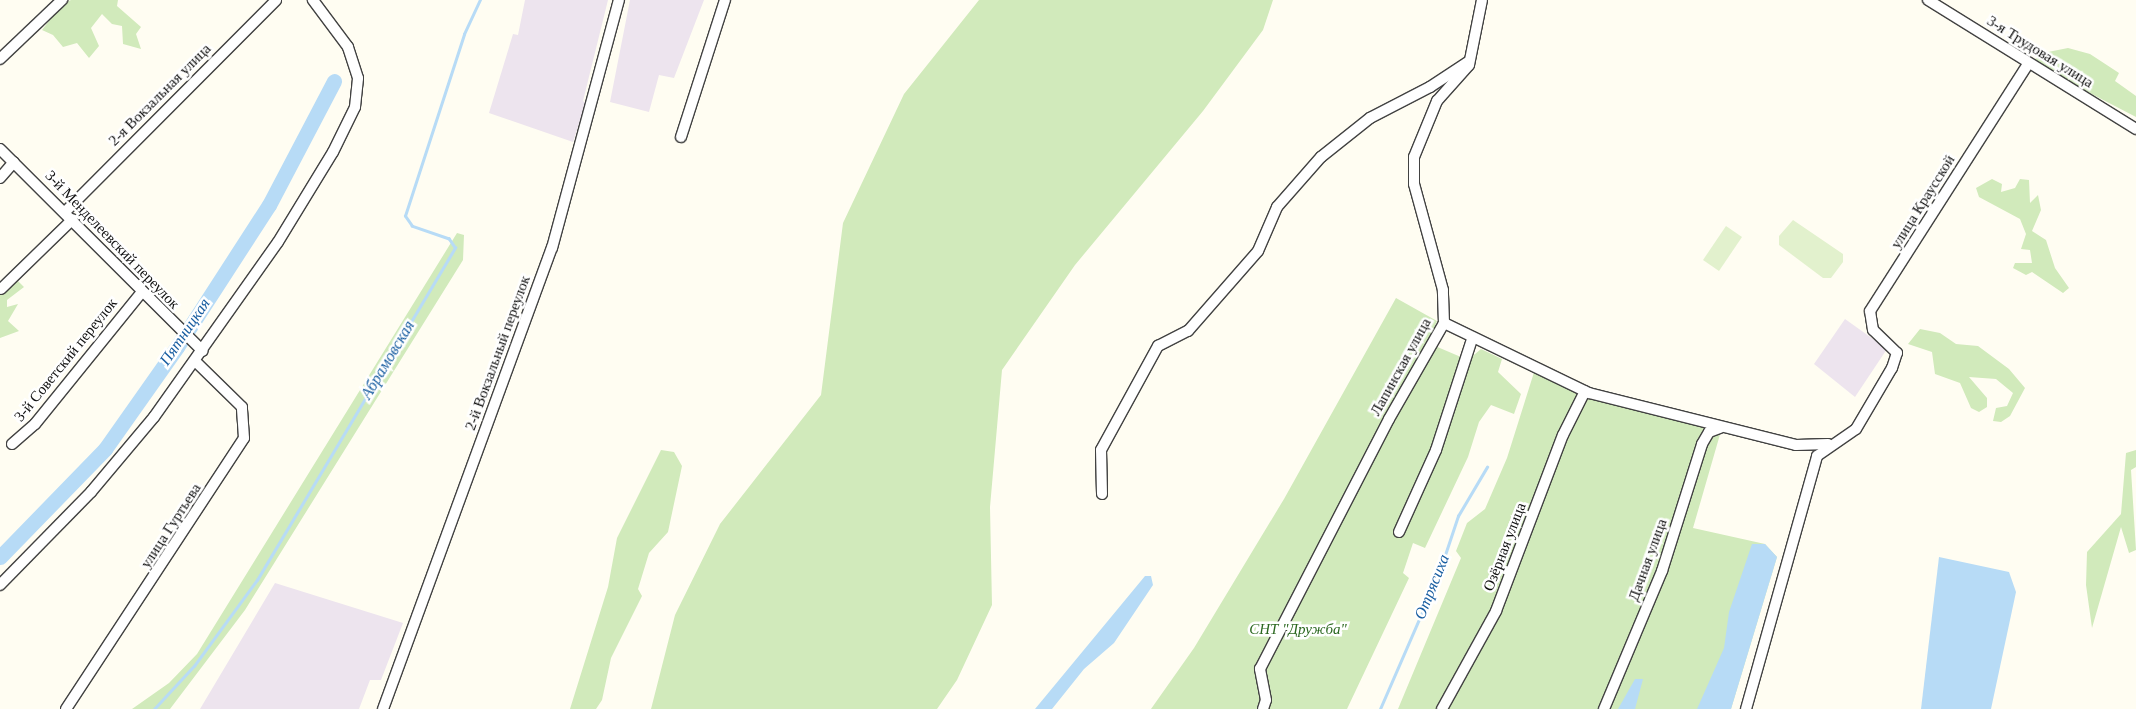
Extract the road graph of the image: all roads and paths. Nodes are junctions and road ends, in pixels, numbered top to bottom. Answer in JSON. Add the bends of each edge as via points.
{"nodes":[{"id":1,"x":62,"y":0,"type":"edge"},
{"id":2,"x":276,"y":0,"type":"edge"},
{"id":3,"x":314,"y":0,"type":"edge"},
{"id":4,"x":619,"y":0,"type":"edge"},
{"id":5,"x":725,"y":0,"type":"edge"},
{"id":6,"x":1482,"y":0,"type":"edge"},
{"id":7,"x":1928,"y":0,"type":"edge"},
{"id":8,"x":1472,"y":57,"type":"junction"},
{"id":9,"x":0,"y":59,"type":"edge"},
{"id":10,"x":2028,"y":64,"type":"junction"},
{"id":11,"x":2136,"y":129,"type":"edge"},
{"id":12,"x":681,"y":137,"type":"dead end"},
{"id":13,"x":0,"y":149,"type":"edge"},
{"id":14,"x":14,"y":162,"type":"junction"},
{"id":15,"x":0,"y":178,"type":"edge"},
{"id":16,"x":65,"y":212,"type":"junction"},
{"id":17,"x":73,"y":219,"type":"junction"},
{"id":18,"x":1,"y":289,"type":"edge"},
{"id":19,"x":141,"y":292,"type":"junction"},
{"id":20,"x":1444,"y":323,"type":"junction"},
{"id":21,"x":1472,"y":339,"type":"junction"},
{"id":22,"x":203,"y":351,"type":"junction"},
{"id":23,"x":196,"y":362,"type":"junction"},
{"id":24,"x":1585,"y":391,"type":"junction"},
{"id":25,"x":1720,"y":428,"type":"junction"},
{"id":26,"x":12,"y":444,"type":"dead end"},
{"id":27,"x":1829,"y":444,"type":"junction"},
{"id":28,"x":1102,"y":494,"type":"dead end"},
{"id":29,"x":1399,"y":532,"type":"dead end"},
{"id":30,"x":0,"y":585,"type":"edge"},
{"id":31,"x":66,"y":709,"type":"edge"},
{"id":32,"x":383,"y":709,"type":"edge"},
{"id":33,"x":1262,"y":709,"type":"edge"},
{"id":34,"x":1442,"y":709,"type":"edge"},
{"id":35,"x":1604,"y":709,"type":"edge"},
{"id":36,"x":1746,"y":709,"type":"edge"}],
"edges":[{"from":1,"to":9,"type":"street"},
{"from":2,"to":16,"type":"street","name":"2-я Вокзальная улица"},
{"from":3,"to":22,"type":"street","via":[[342,37],[356,68],[357,99],[333,152]]},
{"from":4,"to":32,"type":"street","name":"2-й Вокзальный переулок","via":[[552,248]]},
{"from":5,"to":12,"type":"street"},
{"from":6,"to":8,"type":"street","name":"Лапинская улица"},
{"from":7,"to":10,"type":"street","name":"3-я Трудовая улица"},
{"from":8,"to":20,"type":"street","name":"Лапинская улица","via":[[1437,101],[1414,157],[1416,189],[1443,290]]},
{"from":8,"to":28,"type":"street","via":[[1430,87],[1370,118],[1322,157],[1278,207],[1258,251],[1188,331],[1158,346],[1101,450]]},
{"from":10,"to":11,"type":"street","name":"3-я Трудовая улица"},
{"from":10,"to":27,"type":"street","name":"улица Краусской","via":[[1870,312],[1873,330],[1897,353],[1886,384],[1861,422],[1848,436]]},
{"from":13,"to":14,"type":"street","name":"3-й Менделеевский переулок"},
{"from":14,"to":15,"type":"street"},
{"from":14,"to":16,"type":"street","name":"3-й Менделеевский переулок"},
{"from":16,"to":17,"type":"street","name":"3-й Менделеевский переулок"},
{"from":17,"to":18,"type":"street"},
{"from":17,"to":19,"type":"street","name":"3-й Менделеевский переулок"},
{"from":19,"to":22,"type":"street","name":"3-й Менделеевский переулок"},
{"from":19,"to":26,"type":"street","name":"3-й Советский переулок","via":[[31,428]]},
{"from":20,"to":21,"type":"street"},
{"from":20,"to":33,"type":"street","name":"Лапинская улица","via":[[1388,419],[1260,670],[1266,700]]},
{"from":21,"to":24,"type":"street"},
{"from":21,"to":29,"type":"street","via":[[1436,450]]},
{"from":22,"to":23,"type":"street"},
{"from":23,"to":30,"type":"street","via":[[125,453]]},
{"from":23,"to":31,"type":"street","name":"улица Гуртьева","via":[[242,407],[244,438]]},
{"from":24,"to":25,"type":"street"},
{"from":24,"to":34,"type":"street","name":"Озёрная улица","via":[[1565,429],[1496,611]]},
{"from":25,"to":27,"type":"street","via":[[1796,445]]},
{"from":25,"to":35,"type":"street","name":"Дачная улица","via":[[1709,432],[1702,444],[1662,571]]},
{"from":27,"to":36,"type":"street","via":[[1814,463]]}]}
